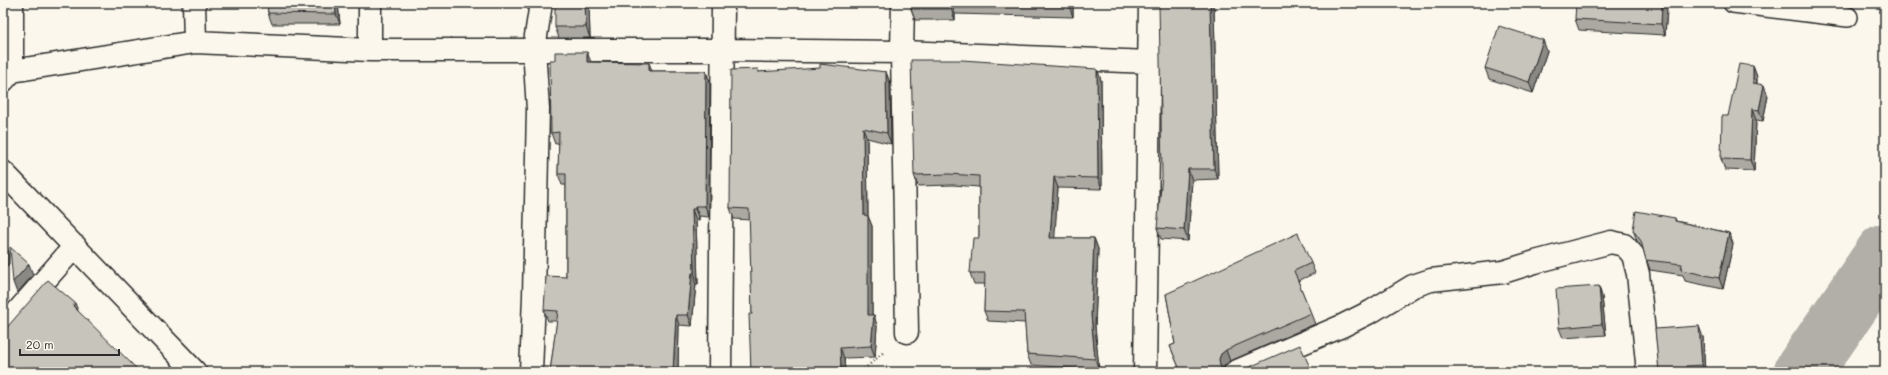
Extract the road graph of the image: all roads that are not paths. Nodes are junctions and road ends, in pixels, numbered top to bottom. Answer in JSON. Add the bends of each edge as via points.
{"nodes":[{"id":1,"x":12,"y":3,"type":"edge"},
{"id":2,"x":194,"y":3,"type":"edge"},
{"id":3,"x":370,"y":3,"type":"edge"},
{"id":4,"x":541,"y":3,"type":"edge"},
{"id":5,"x":723,"y":3,"type":"edge"},
{"id":6,"x":903,"y":3,"type":"edge"},
{"id":7,"x":1150,"y":3,"type":"edge"},
{"id":8,"x":1733,"y":3,"type":"edge"},
{"id":9,"x":1848,"y":17,"type":"dead end"},
{"id":10,"x":194,"y":42,"type":"junction"},
{"id":11,"x":534,"y":49,"type":"junction"},
{"id":12,"x":370,"y":50,"type":"junction"},
{"id":13,"x":722,"y":50,"type":"junction"},
{"id":14,"x":902,"y":52,"type":"junction"},
{"id":15,"x":1150,"y":62,"type":"junction"},
{"id":16,"x":8,"y":76,"type":"edge"},
{"id":17,"x":3,"y":172,"type":"edge"},
{"id":18,"x":75,"y":246,"type":"junction"},
{"id":19,"x":3,"y":328,"type":"edge"},
{"id":20,"x":907,"y":332,"type":"road end"},
{"id":21,"x":195,"y":372,"type":"edge"},
{"id":22,"x":531,"y":372,"type":"edge"},
{"id":23,"x":720,"y":372,"type":"edge"},
{"id":24,"x":1145,"y":372,"type":"edge"},
{"id":25,"x":1235,"y":372,"type":"edge"},
{"id":26,"x":1648,"y":372,"type":"edge"}],
"edges":[{"from":1,"to":16,"type":"street"},
{"from":2,"to":10,"type":"street"},
{"from":3,"to":12,"type":"street"},
{"from":4,"to":11,"type":"street"},
{"from":5,"to":13,"type":"street"},
{"from":6,"to":14,"type":"street"},
{"from":7,"to":15,"type":"street"},
{"from":8,"to":9,"type":"lane"},
{"from":10,"to":12,"type":"street"},
{"from":10,"to":16,"type":"street"},
{"from":11,"to":12,"type":"street"},
{"from":11,"to":13,"type":"street"},
{"from":11,"to":22,"type":"street","via":[[538,109]]},
{"from":13,"to":14,"type":"street"},
{"from":13,"to":23,"type":"street"},
{"from":14,"to":15,"type":"street"},
{"from":14,"to":20,"type":"street"},
{"from":15,"to":24,"type":"street"},
{"from":17,"to":18,"type":"street"},
{"from":18,"to":19,"type":"street"},
{"from":18,"to":21,"type":"street"},
{"from":25,"to":26,"type":"street","via":[[1342,326],[1413,286],[1431,280],[1503,272],[1611,242],[1624,245],[1633,255],[1638,274]]}]}
